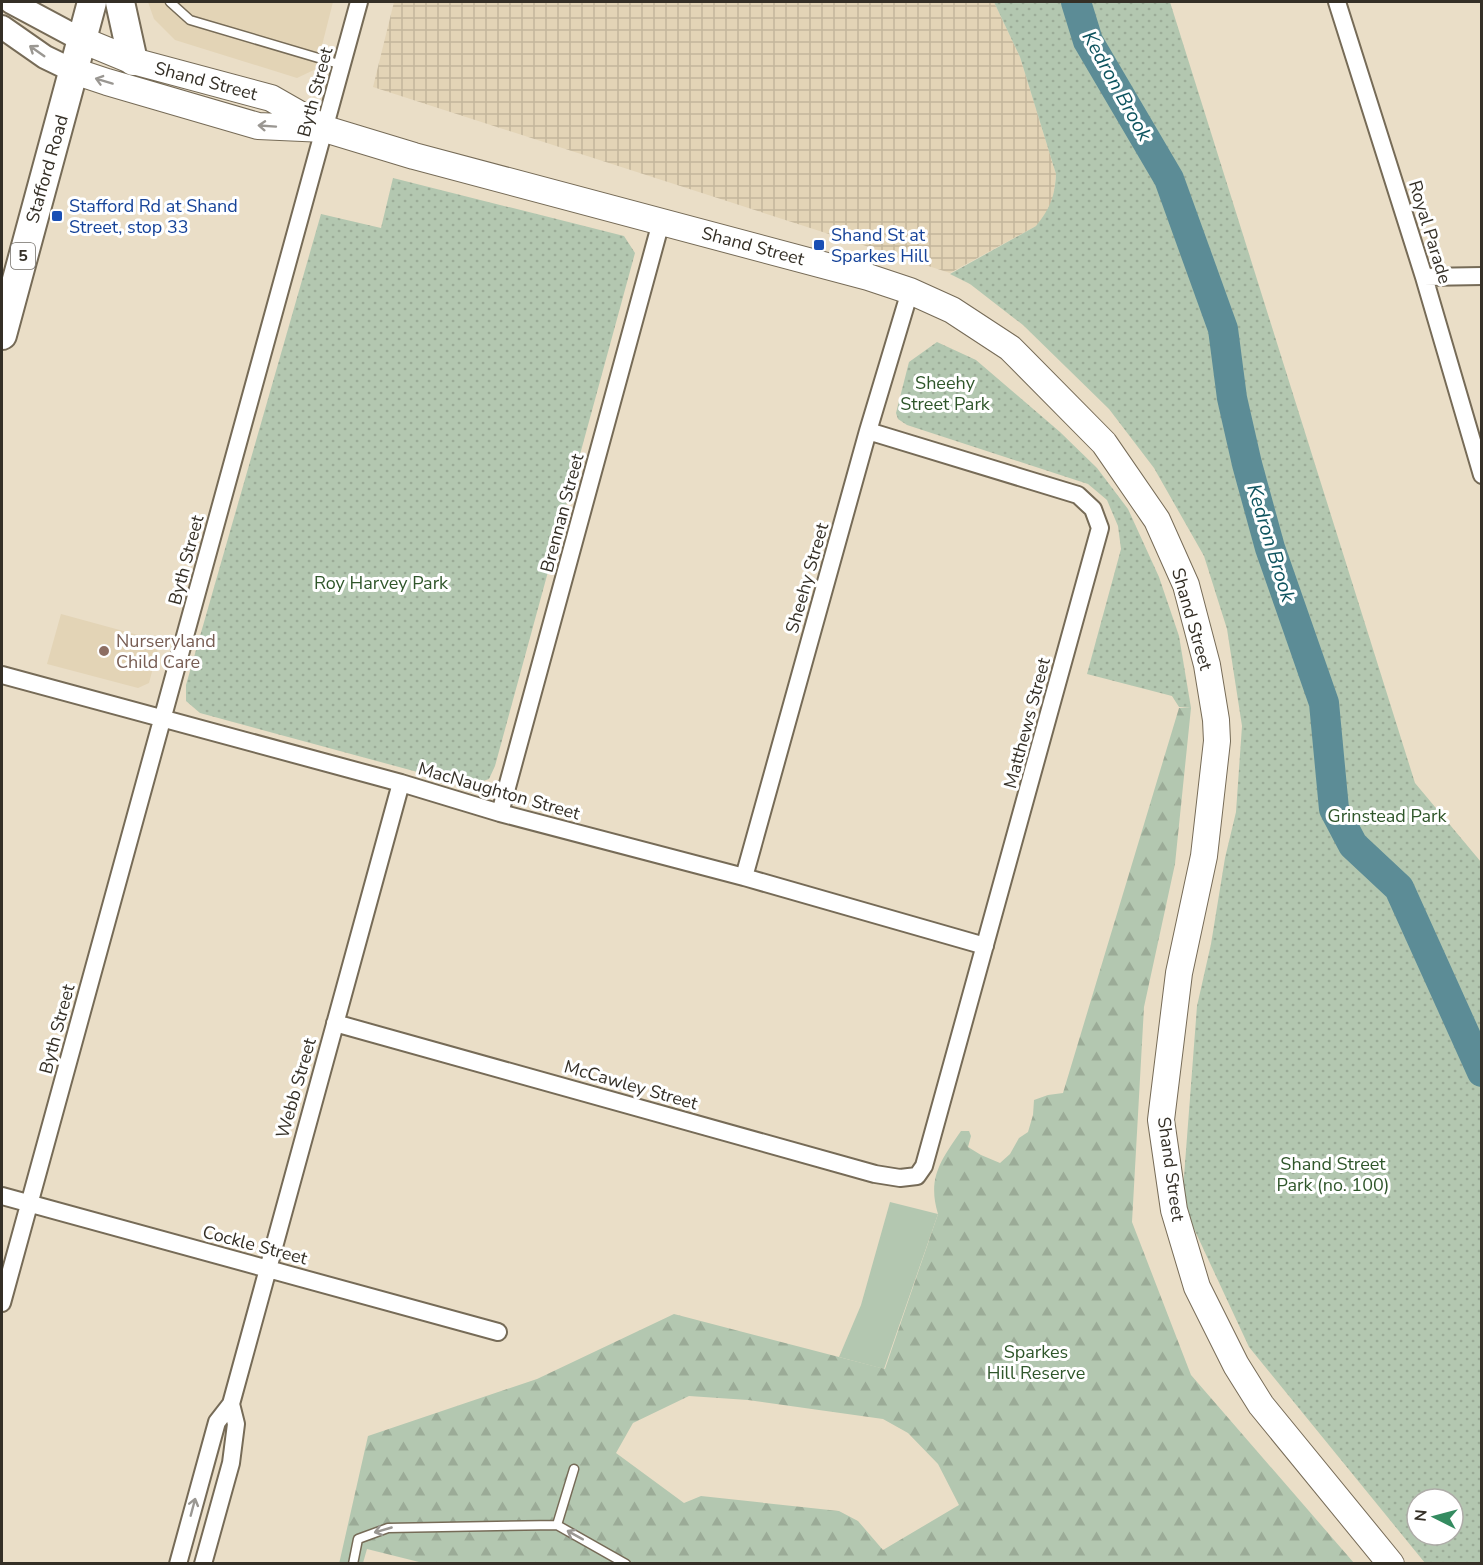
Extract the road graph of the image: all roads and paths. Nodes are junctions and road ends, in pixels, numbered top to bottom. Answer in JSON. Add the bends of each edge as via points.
{"nodes":[{"id":1,"x":11,"y":2,"type":"edge"},
{"id":2,"x":92,"y":2,"type":"edge"},
{"id":3,"x":120,"y":2,"type":"edge"},
{"id":4,"x":170,"y":2,"type":"edge"},
{"id":5,"x":359,"y":2,"type":"edge"},
{"id":6,"x":1337,"y":2,"type":"edge"},
{"id":7,"x":2,"y":27,"type":"edge"},
{"id":8,"x":82,"y":40,"type":"junction"},
{"id":9,"x":133,"y":61,"type":"junction"},
{"id":10,"x":343,"y":65,"type":"junction"},
{"id":11,"x":74,"y":70,"type":"junction"},
{"id":12,"x":325,"y":129,"type":"junction"},
{"id":13,"x":661,"y":222,"type":"junction"},
{"id":14,"x":1482,"y":276,"type":"edge"},
{"id":15,"x":1424,"y":277,"type":"junction"},
{"id":16,"x":910,"y":291,"type":"junction"},
{"id":17,"x":4,"y":319,"type":"edge"},
{"id":18,"x":868,"y":431,"type":"junction"},
{"id":19,"x":1482,"y":475,"type":"edge"},
{"id":20,"x":2,"y":675,"type":"edge"},
{"id":21,"x":162,"y":720,"type":"junction"},
{"id":22,"x":401,"y":783,"type":"junction"},
{"id":23,"x":500,"y":813,"type":"junction"},
{"id":24,"x":744,"y":877,"type":"junction"},
{"id":25,"x":985,"y":946,"type":"junction"},
{"id":26,"x":335,"y":1023,"type":"junction"},
{"id":27,"x":917,"y":1176,"type":"joint"},
{"id":28,"x":2,"y":1196,"type":"edge"},
{"id":29,"x":29,"y":1203,"type":"junction"},
{"id":30,"x":267,"y":1268,"type":"junction"},
{"id":31,"x":2,"y":1303,"type":"edge"},
{"id":32,"x":498,"y":1332,"type":"dead end"},
{"id":33,"x":231,"y":1404,"type":"junction"},
{"id":34,"x":574,"y":1469,"type":"dead end"},
{"id":35,"x":557,"y":1525,"type":"junction"},
{"id":36,"x":178,"y":1563,"type":"edge"},
{"id":37,"x":204,"y":1563,"type":"edge"},
{"id":38,"x":353,"y":1563,"type":"edge"},
{"id":39,"x":626,"y":1563,"type":"edge"},
{"id":40,"x":1391,"y":1563,"type":"edge"}],
"edges":[{"from":1,"to":8,"type":"main road"},
{"from":2,"to":8,"type":"highway","name":"Stafford Road","number":"5"},
{"from":3,"to":9,"type":"highway"},
{"from":4,"to":10,"type":"lane","via":[[190,20]]},
{"from":5,"to":10,"type":"street","name":"Byth Street"},
{"from":6,"to":15,"type":"street","name":"Royal Parade"},
{"from":11,"to":7,"type":"main road","one_way":true,"via":[[45,57]]},
{"from":8,"to":9,"type":"main road","name":"Shand Street"},
{"from":8,"to":11,"type":"highway","name":"Stafford Road","number":"5"},
{"from":9,"to":12,"type":"main road","name":"Shand Street","via":[[272,98]]},
{"from":10,"to":12,"type":"street","name":"Byth Street"},
{"from":12,"to":11,"type":"main road","name":"Shand Street","one_way":true,"via":[[258,126]]},
{"from":11,"to":17,"type":"highway","name":"Stafford Road","number":"5"},
{"from":12,"to":13,"type":"main road","name":"Shand Street"},
{"from":12,"to":21,"type":"street","name":"Byth Street"},
{"from":13,"to":16,"type":"main road","name":"Shand Street"},
{"from":13,"to":23,"type":"street","name":"Brennan Street"},
{"from":14,"to":15,"type":"street"},
{"from":15,"to":19,"type":"street","name":"Royal Parade"},
{"from":16,"to":18,"type":"street","name":"Sheehy Street"},
{"from":16,"to":40,"type":"main road","name":"Shand Street","via":[[952,310],[1010,348],[1086,423],[1156,520],[1186,585],[1207,665],[1217,741],[1204,856],[1176,992],[1161,1120],[1174,1210],[1197,1287],[1236,1365],[1261,1405]]},
{"from":18,"to":24,"type":"street","name":"Sheehy Street"},
{"from":18,"to":25,"type":"street","name":"Matthews Street","via":[[1078,495],[1092,509],[1100,528]]},
{"from":20,"to":21,"type":"street","name":"MacNaughton Street"},
{"from":21,"to":22,"type":"street","name":"MacNaughton Street"},
{"from":21,"to":29,"type":"street","name":"Byth Street"},
{"from":22,"to":23,"type":"street","name":"MacNaughton Street"},
{"from":22,"to":26,"type":"street","name":"Webb Street"},
{"from":23,"to":24,"type":"street","name":"MacNaughton Street"},
{"from":24,"to":25,"type":"street","name":"MacNaughton Street"},
{"from":25,"to":27,"type":"street","name":"Matthews Street","via":[[924,1166]]},
{"from":26,"to":27,"type":"street","name":"McCawley Street","via":[[875,1174]]},
{"from":26,"to":30,"type":"street","name":"Webb Street"},
{"from":28,"to":29,"type":"street","name":"Cockle Street"},
{"from":29,"to":30,"type":"street","name":"Cockle Street"},
{"from":29,"to":31,"type":"street","name":"Byth Street"},
{"from":30,"to":32,"type":"street","name":"Cockle Street"},
{"from":30,"to":33,"type":"street","name":"Webb Street"},
{"from":36,"to":33,"type":"street","name":"Webb Street","one_way":true,"via":[[217,1422]]},
{"from":33,"to":37,"type":"street","name":"Webb Street","via":[[236,1424],[231,1463]]},
{"from":34,"to":35,"type":"lane"},
{"from":35,"to":38,"type":"lane","one_way":true,"via":[[388,1527],[358,1539]]},
{"from":39,"to":35,"type":"lane","one_way":true}]}
